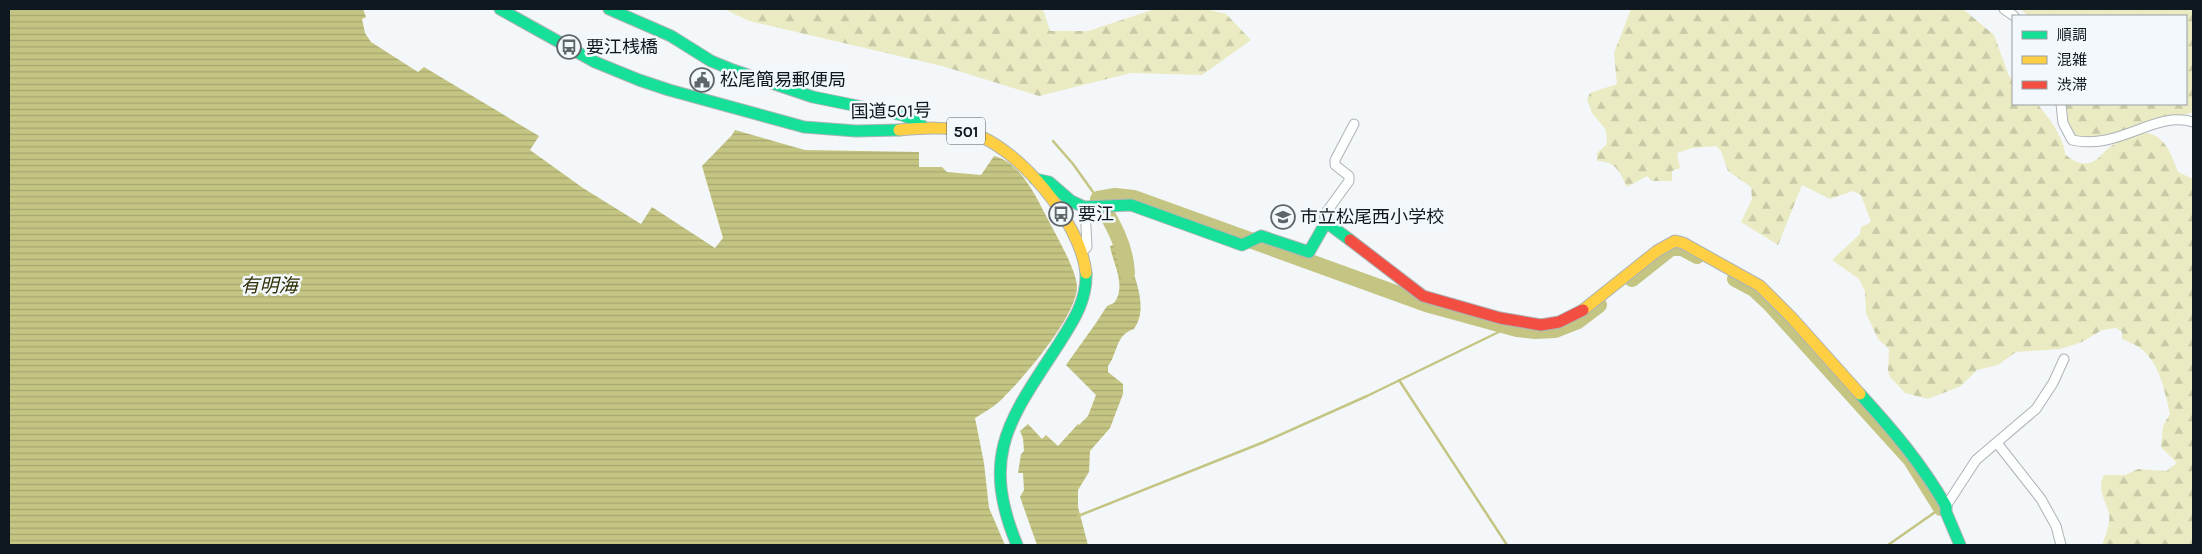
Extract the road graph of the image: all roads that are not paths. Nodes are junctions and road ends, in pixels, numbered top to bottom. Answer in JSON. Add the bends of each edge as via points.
{"nodes":[{"id":1,"x":500,"y":9,"type":"edge"},
{"id":2,"x":609,"y":9,"type":"edge"},
{"id":3,"x":2061,"y":105,"type":"edge"},
{"id":4,"x":2193,"y":122,"type":"edge"},
{"id":5,"x":1354,"y":124,"type":"dead end"},
{"id":6,"x":922,"y":127,"type":"junction"},
{"id":7,"x":1035,"y":179,"type":"junction"},
{"id":8,"x":1088,"y":207,"type":"junction"},
{"id":9,"x":1325,"y":224,"type":"junction"},
{"id":10,"x":1082,"y":252,"type":"junction"},
{"id":11,"x":2064,"y":360,"type":"dead end"},
{"id":12,"x":1996,"y":442,"type":"junction"},
{"id":13,"x":1946,"y":506,"type":"junction"},
{"id":14,"x":1017,"y":545,"type":"edge"},
{"id":15,"x":1960,"y":545,"type":"edge"},
{"id":16,"x":2061,"y":545,"type":"edge"}],
"edges":[{"from":1,"to":6,"type":"main road","name":"国道501号","number":"501","via":[[608,68],[649,85],[704,101],[805,127],[885,131]]},
{"from":2,"to":6,"type":"main road","via":[[671,36],[711,61],[733,70],[813,97],[902,115],[918,121]]},
{"from":3,"to":4,"type":"street","via":[[2063,123],[2072,140],[2083,143],[2099,143],[2127,136],[2170,120]]},
{"from":5,"to":9,"type":"street","via":[[1335,160],[1335,165],[1349,176],[1349,181],[1325,214]]},
{"from":6,"to":7,"type":"main road","name":"国道501号","number":"501","via":[[956,129],[985,138],[1016,160]]},
{"from":7,"to":8,"type":"main road","via":[[1047,180],[1073,201]]},
{"from":7,"to":10,"type":"main road","name":"国道501号","number":"501","via":[[1065,220]]},
{"from":8,"to":9,"type":"main road","via":[[1122,203],[1242,245],[1261,236],[1309,252]]},
{"from":8,"to":10,"type":"street","via":[[1087,247]]},
{"from":9,"to":13,"type":"main road","via":[[1423,296],[1500,318],[1541,325],[1559,322],[1584,310],[1657,251],[1675,241],[1683,243],[1752,281],[1792,318],[1903,441]]},
{"from":10,"to":14,"type":"main road","name":"国道501号","number":"501","via":[[1087,273],[1082,305],[1014,416],[1002,448],[1000,490]]},
{"from":11,"to":12,"type":"street","via":[[2036,409]]},
{"from":12,"to":13,"type":"street","via":[[1976,460]]},
{"from":12,"to":16,"type":"street","via":[[2041,499],[2056,526]]},
{"from":13,"to":15,"type":"main road"}]}
